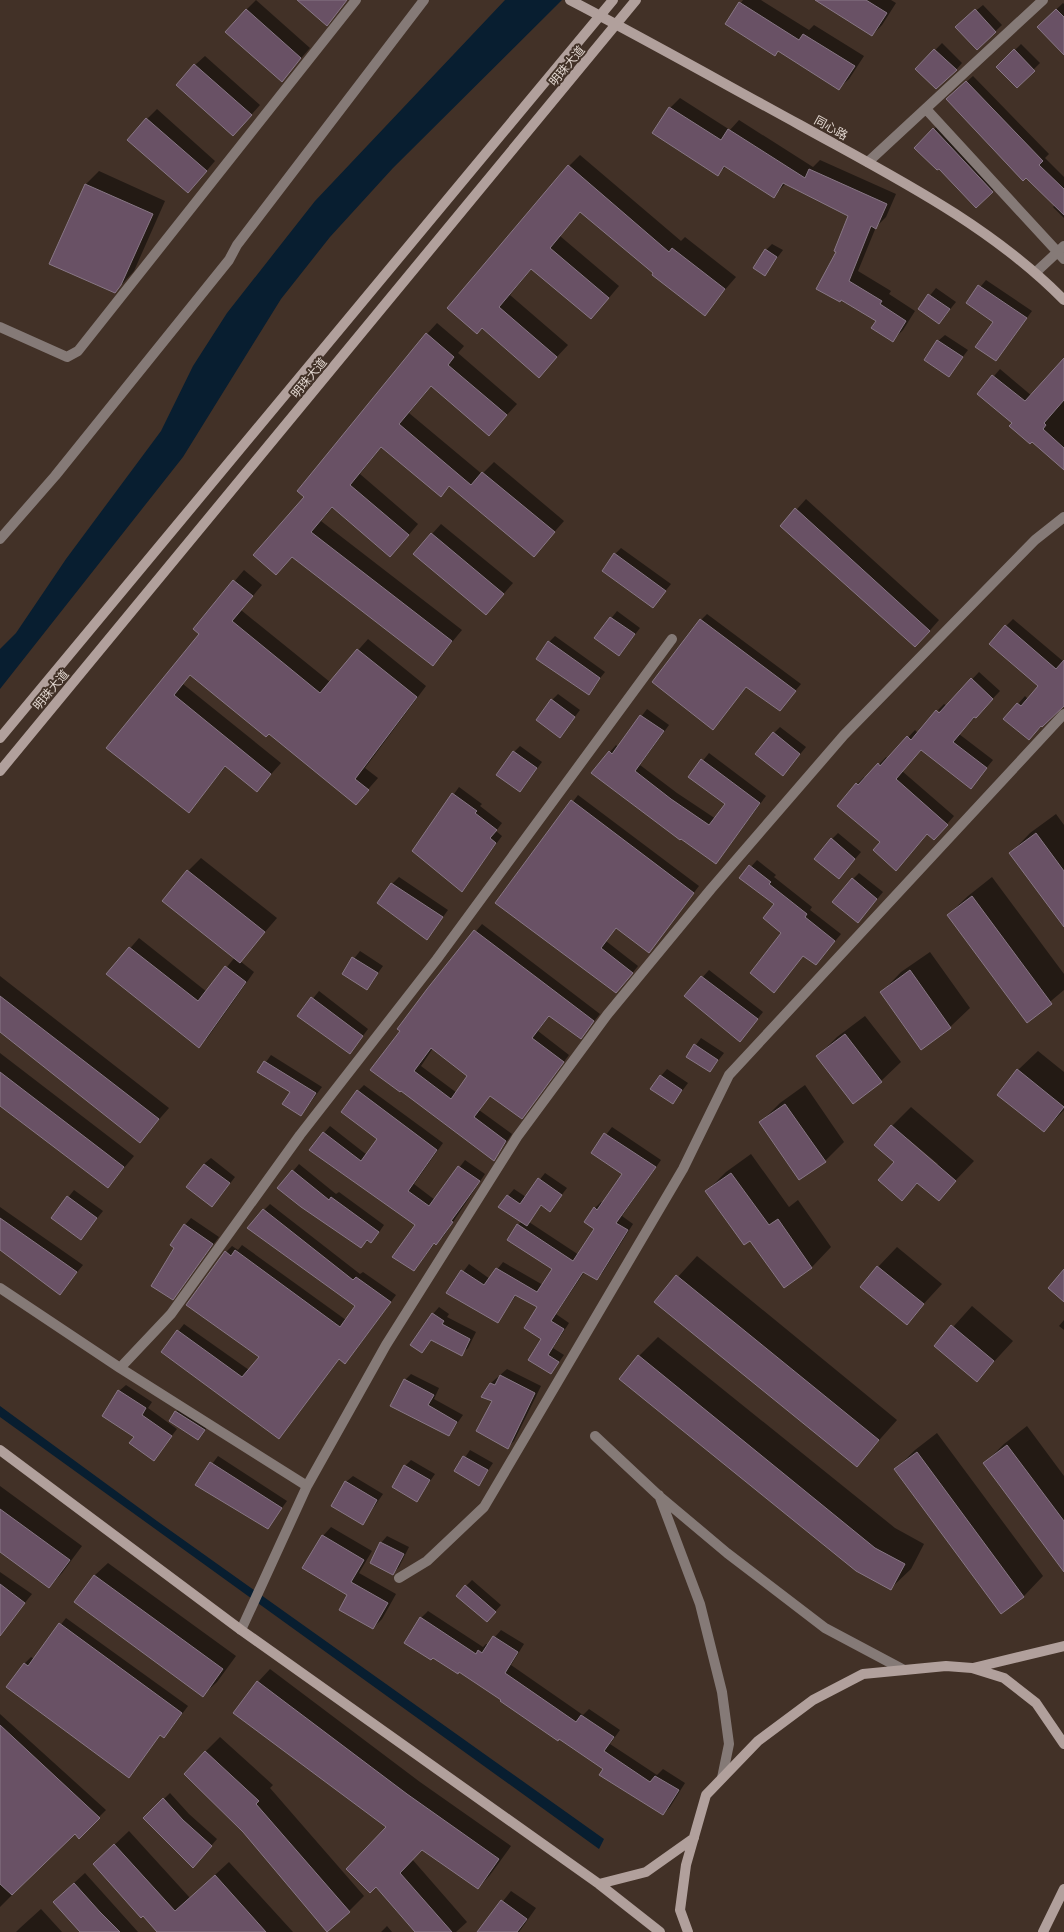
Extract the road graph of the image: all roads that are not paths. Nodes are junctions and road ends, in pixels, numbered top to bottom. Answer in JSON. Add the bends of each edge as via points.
{"nodes":[{"id":1,"x":356,"y":0,"type":"edge"},
{"id":2,"x":424,"y":0,"type":"edge"},
{"id":3,"x":613,"y":0,"type":"edge"},
{"id":4,"x":636,"y":0,"type":"edge"},
{"id":5,"x":1043,"y":0,"type":"edge"},
{"id":6,"x":572,"y":1,"type":"edge"},
{"id":7,"x":601,"y":16,"type":"junction"},
{"id":8,"x":617,"y":25,"type":"junction"},
{"id":9,"x":926,"y":109,"type":"junction"},
{"id":10,"x":868,"y":162,"type":"junction"},
{"id":11,"x":1062,"y":253,"type":"edge"},
{"id":12,"x":1036,"y":272,"type":"junction"},
{"id":13,"x":1064,"y":300,"type":"edge"},
{"id":14,"x":0,"y":327,"type":"edge"},
{"id":15,"x":1064,"y":518,"type":"edge"},
{"id":16,"x":0,"y":539,"type":"edge"},
{"id":17,"x":672,"y":639,"type":"dead end"},
{"id":18,"x":1064,"y":714,"type":"edge"},
{"id":19,"x":0,"y":738,"type":"edge"},
{"id":20,"x":0,"y":771,"type":"edge"},
{"id":21,"x":0,"y":1288,"type":"edge"},
{"id":22,"x":120,"y":1368,"type":"junction"},
{"id":23,"x":595,"y":1436,"type":"dead end"},
{"id":24,"x":0,"y":1450,"type":"edge"},
{"id":25,"x":306,"y":1486,"type":"junction"},
{"id":26,"x":658,"y":1494,"type":"junction"},
{"id":27,"x":400,"y":1578,"type":"dead end"},
{"id":28,"x":241,"y":1630,"type":"junction"},
{"id":29,"x":1064,"y":1646,"type":"edge"},
{"id":30,"x":972,"y":1668,"type":"junction"},
{"id":31,"x":904,"y":1670,"type":"junction"},
{"id":32,"x":1064,"y":1744,"type":"edge"},
{"id":33,"x":722,"y":1778,"type":"junction"},
{"id":34,"x":694,"y":1838,"type":"junction"},
{"id":35,"x":599,"y":1884,"type":"junction"},
{"id":36,"x":1064,"y":1889,"type":"edge"},
{"id":37,"x":660,"y":1932,"type":"edge"},
{"id":38,"x":688,"y":1932,"type":"edge"},
{"id":39,"x":1043,"y":1932,"type":"edge"}],
"edges":[{"from":1,"to":14,"type":"street","via":[[78,351],[67,357]]},
{"from":2,"to":16,"type":"street","via":[[237,245],[229,260],[55,476]]},
{"from":3,"to":7,"type":"main road","name":"明珠大道"},
{"from":4,"to":8,"type":"main road","name":"明珠大道"},
{"from":5,"to":9,"type":"street"},
{"from":6,"to":7,"type":"main road","name":"同心路"},
{"from":7,"to":8,"type":"main road","name":"同心路"},
{"from":7,"to":19,"type":"main road","name":"明珠大道"},
{"from":8,"to":10,"type":"main road","name":"同心路"},
{"from":8,"to":20,"type":"main road","name":"明珠大道"},
{"from":9,"to":10,"type":"street"},
{"from":9,"to":11,"type":"street"},
{"from":10,"to":12,"type":"main road","name":"同心路","via":[[967,220]]},
{"from":11,"to":12,"type":"street"},
{"from":12,"to":13,"type":"main road","name":"同心路"},
{"from":15,"to":25,"type":"street","via":[[1035,540],[844,735],[607,1015],[517,1137],[386,1345]]},
{"from":17,"to":22,"type":"street","via":[[442,951],[300,1135],[171,1314]]},
{"from":18,"to":27,"type":"street","via":[[730,1075],[683,1169],[484,1507],[427,1561]]},
{"from":21,"to":22,"type":"street"},
{"from":22,"to":25,"type":"street"},
{"from":23,"to":26,"type":"street"},
{"from":24,"to":28,"type":"main road"},
{"from":25,"to":28,"type":"street"},
{"from":26,"to":31,"type":"street","via":[[727,1554],[825,1628]]},
{"from":26,"to":33,"type":"street","via":[[700,1604],[722,1692],[729,1744]]},
{"from":28,"to":35,"type":"main road"},
{"from":29,"to":30,"type":"main road"},
{"from":30,"to":31,"type":"main road","via":[[946,1666]]},
{"from":30,"to":32,"type":"main road","via":[[1004,1678],[1036,1703]]},
{"from":31,"to":33,"type":"main road","via":[[863,1674],[813,1700],[758,1741]]},
{"from":33,"to":34,"type":"main road","via":[[706,1795]]},
{"from":34,"to":35,"type":"main road","via":[[646,1872]]},
{"from":34,"to":38,"type":"main road","via":[[686,1865],[680,1910]]},
{"from":35,"to":37,"type":"main road"},
{"from":36,"to":39,"type":"main road"}]}
